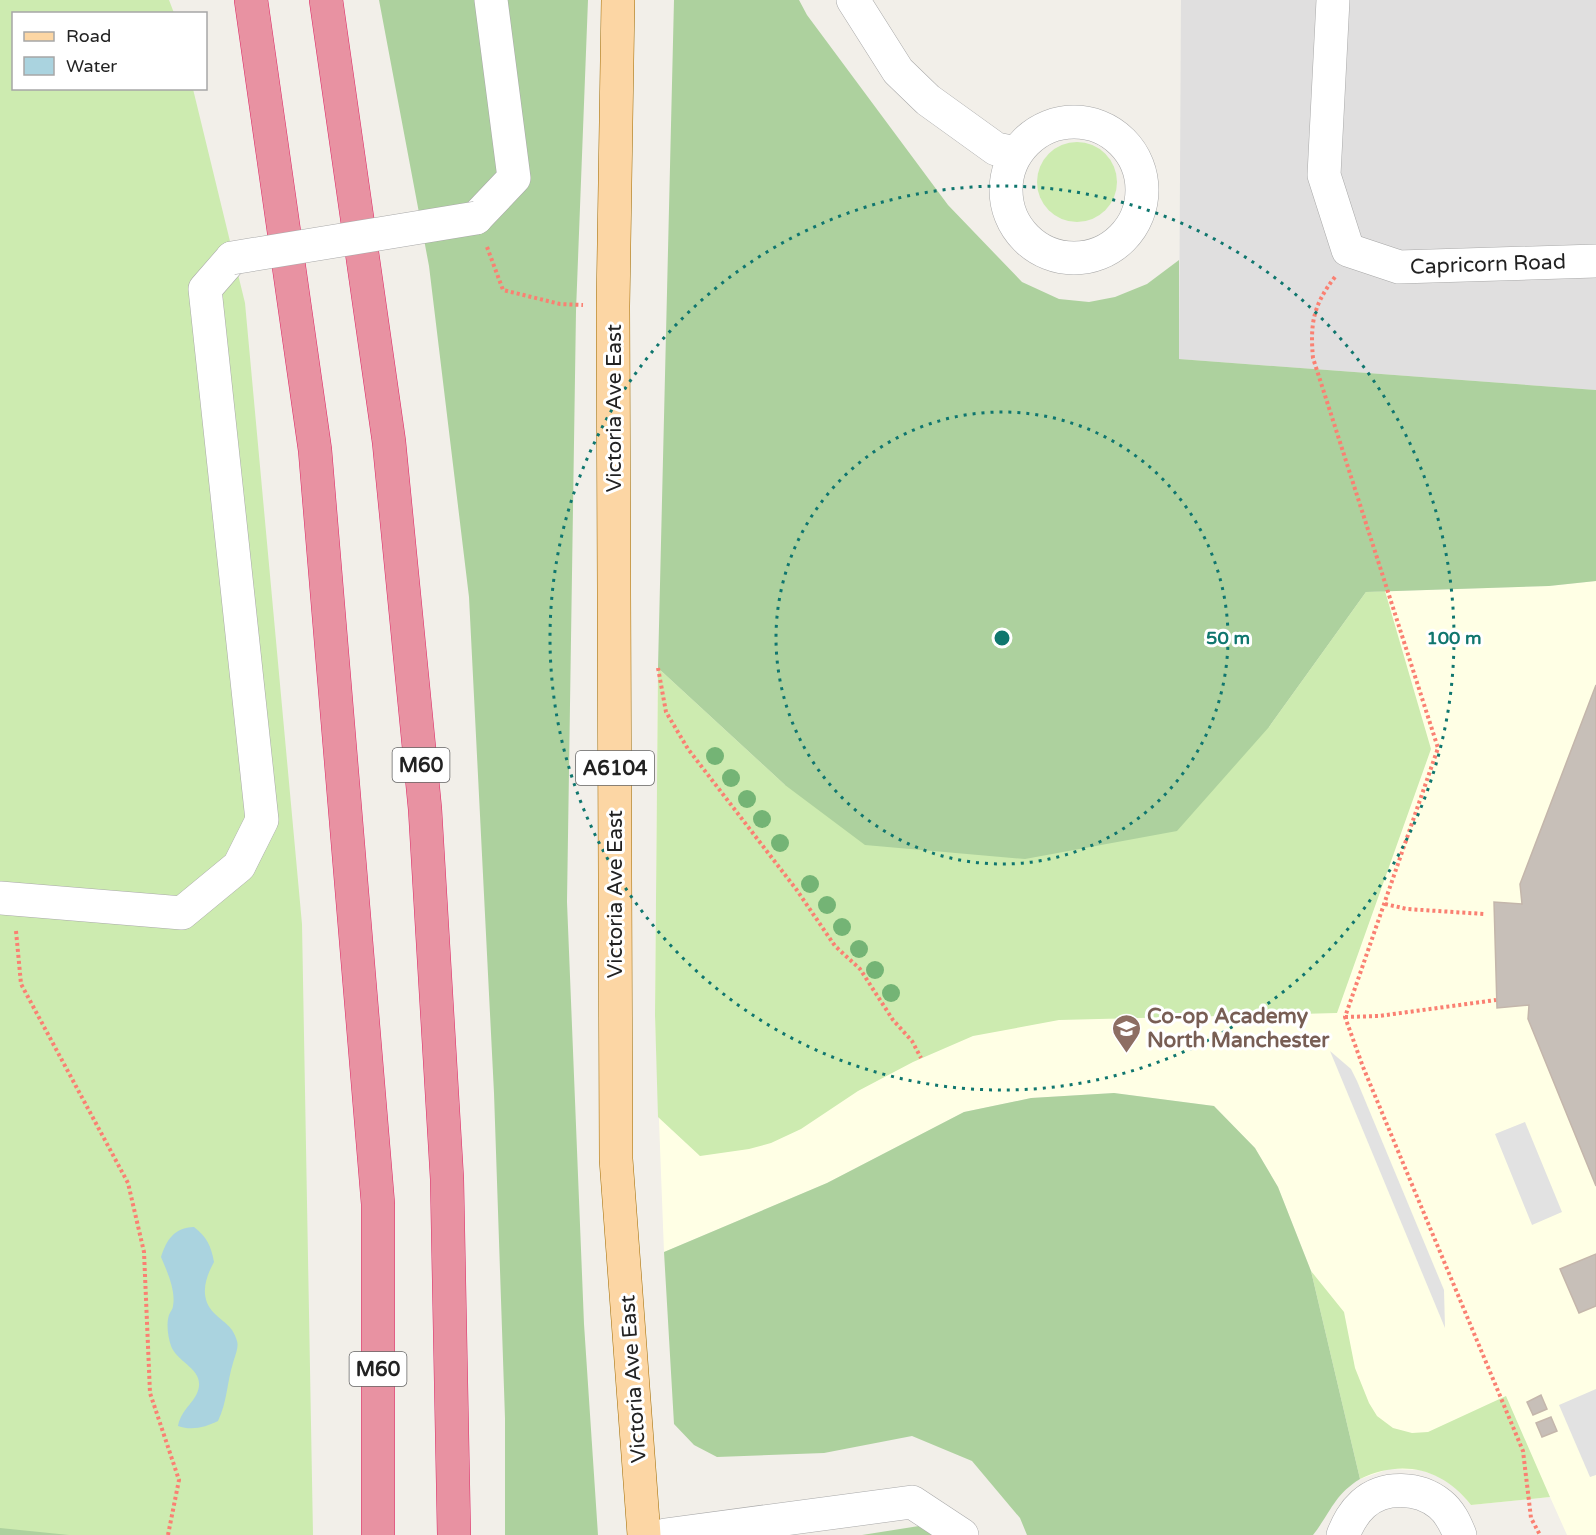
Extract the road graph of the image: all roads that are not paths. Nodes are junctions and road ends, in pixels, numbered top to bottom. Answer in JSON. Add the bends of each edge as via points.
{"nodes":[{"id":1,"x":251,"y":0,"type":"edge"},
{"id":2,"x":326,"y":0,"type":"edge"},
{"id":3,"x":491,"y":0,"type":"edge"},
{"id":4,"x":618,"y":0,"type":"edge"},
{"id":5,"x":853,"y":0,"type":"edge"},
{"id":6,"x":1333,"y":0,"type":"edge"},
{"id":7,"x":1006,"y":151,"type":"junction"},
{"id":8,"x":1596,"y":261,"type":"edge"},
{"id":9,"x":7,"y":899,"type":"edge"},
{"id":10,"x":378,"y":1535,"type":"edge"},
{"id":11,"x":454,"y":1535,"type":"edge"},
{"id":12,"x":644,"y":1535,"type":"edge"},
{"id":13,"x":665,"y":1535,"type":"edge"},
{"id":14,"x":962,"y":1535,"type":"edge"},
{"id":15,"x":1343,"y":1535,"type":"edge"},
{"id":16,"x":1460,"y":1535,"type":"edge"}],
"edges":[{"from":1,"to":10,"type":"highway","number":"M60","via":[[315,450],[378,1204]]},
{"from":2,"to":11,"type":"highway","number":"M60","via":[[389,441],[425,809],[447,1179]]},
{"from":3,"to":9,"type":"street","bridge":true,"via":[[514,178],[476,218],[232,258],[204,290],[262,820],[239,866],[182,913]]},
{"from":4,"to":12,"type":"main road","name":"Victoria Ave East","number":"A6104","via":[[613,306],[616,1159]]},
{"from":5,"to":7,"type":"street","via":[[898,71],[928,100]]},
{"from":6,"to":8,"type":"street","name":"Capricorn Road","via":[[1324,175],[1348,250],[1399,267]]},
{"from":7,"to":7,"type":"street","via":[[1063,122],[1092,124],[1118,137],[1136,159],[1143,187],[1138,216],[1123,239],[1099,255],[1070,259],[1043,252],[1021,234],[1008,208]]},
{"from":13,"to":14,"type":"street","via":[[912,1503]]},
{"from":15,"to":16,"type":"street","via":[[1351,1517],[1365,1503],[1383,1493],[1403,1490],[1440,1504]]}]}
